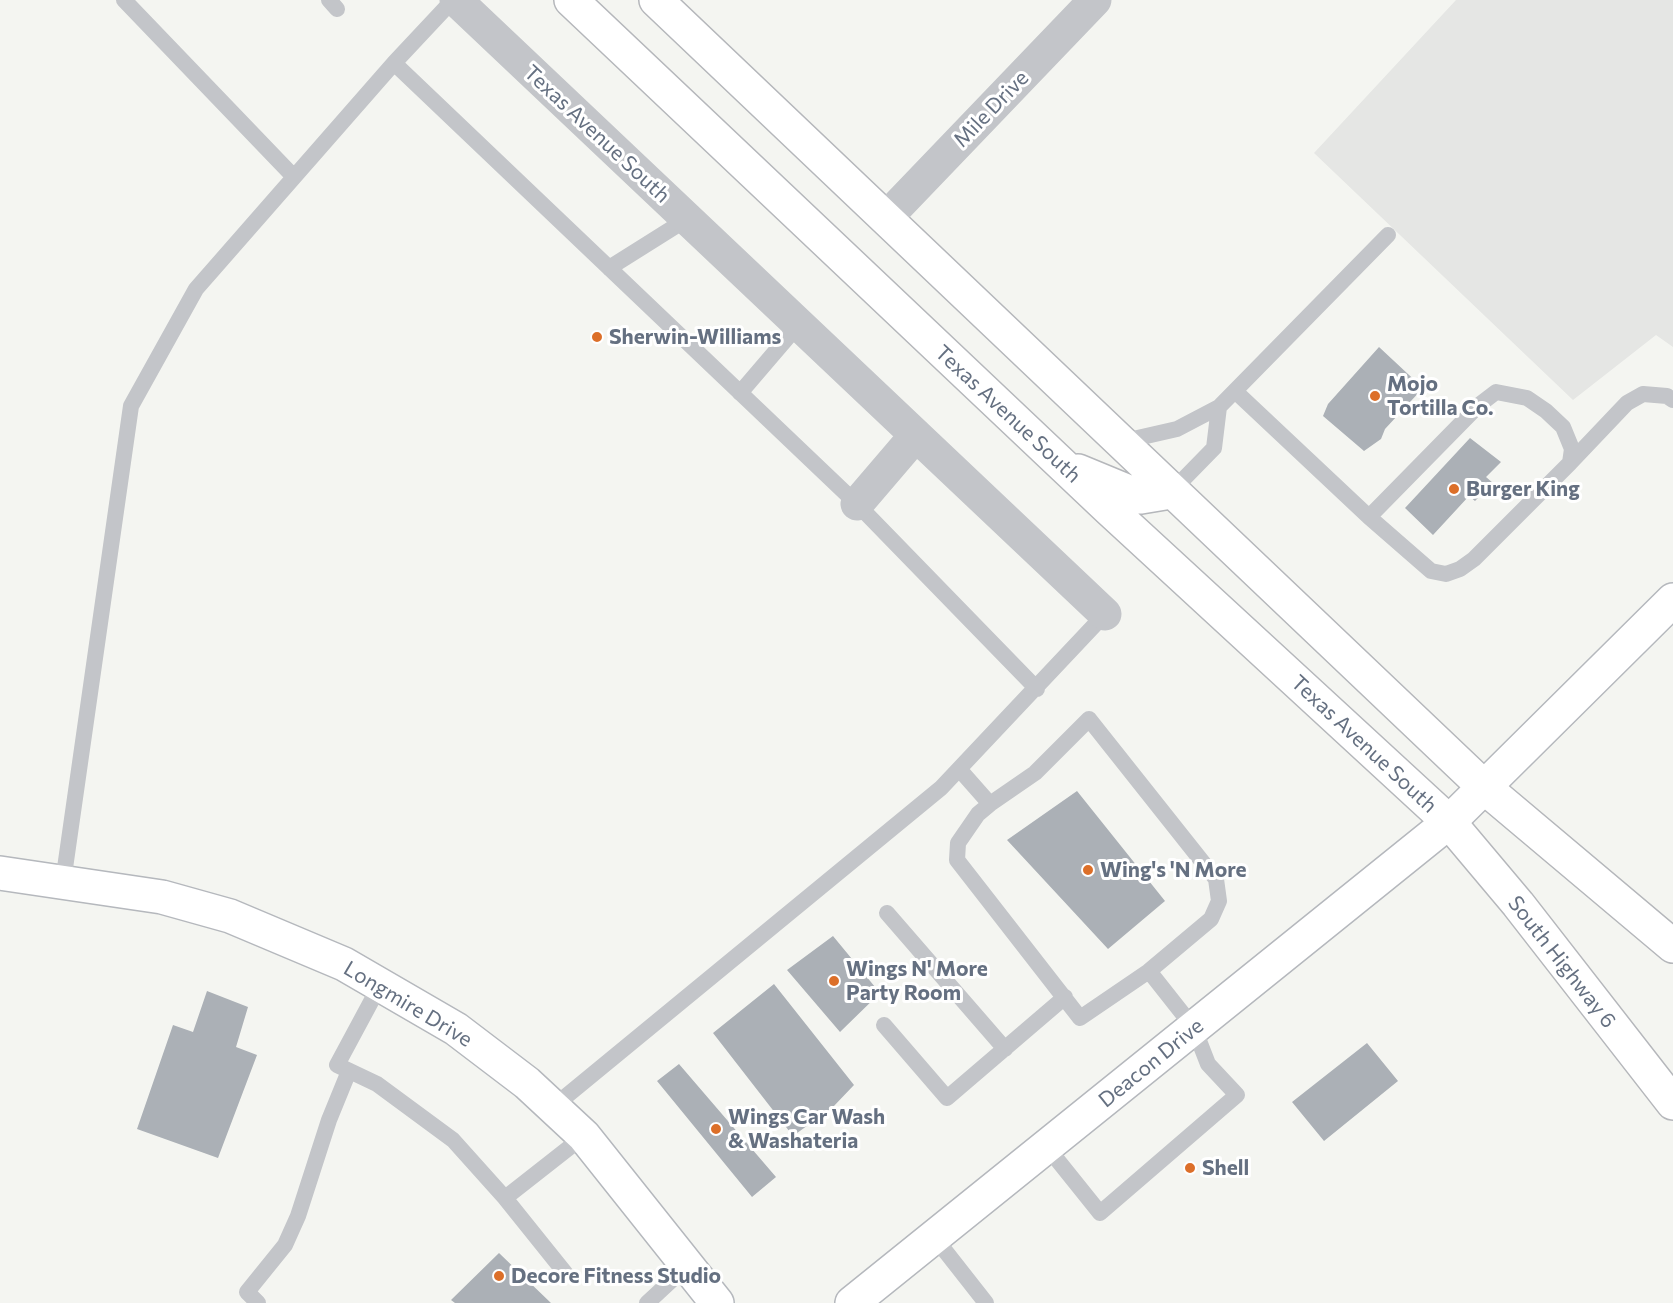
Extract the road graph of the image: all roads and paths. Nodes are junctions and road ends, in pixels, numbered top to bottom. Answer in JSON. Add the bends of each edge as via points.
{"nodes":[{"id":1,"x":124,"y":0,"type":"edge"},
{"id":2,"x":454,"y":0,"type":"edge"},
{"id":3,"x":571,"y":0,"type":"edge"},
{"id":4,"x":656,"y":0,"type":"edge"},
{"id":5,"x":1095,"y":0,"type":"edge"},
{"id":6,"x":394,"y":63,"type":"junction"},
{"id":7,"x":294,"y":177,"type":"junction"},
{"id":8,"x":886,"y":218,"type":"junction"},
{"id":9,"x":687,"y":219,"type":"junction"},
{"id":10,"x":1388,"y":235,"type":"dead end"},
{"id":11,"x":609,"y":268,"type":"junction"},
{"id":12,"x":799,"y":324,"type":"junction"},
{"id":13,"x":1236,"y":392,"type":"junction"},
{"id":14,"x":740,"y":393,"type":"junction"},
{"id":15,"x":1673,"y":400,"type":"edge"},
{"id":16,"x":1219,"y":407,"type":"junction"},
{"id":17,"x":916,"y":435,"type":"junction"},
{"id":18,"x":1119,"y":442,"type":"junction"},
{"id":19,"x":1060,"y":463,"type":"junction"},
{"id":20,"x":1570,"y":463,"type":"junction"},
{"id":21,"x":1171,"y":492,"type":"junction"},
{"id":22,"x":857,"y":504,"type":"junction"},
{"id":23,"x":1369,"y":517,"type":"junction"},
{"id":24,"x":1673,"y":600,"type":"edge"},
{"id":25,"x":1105,"y":614,"type":"joint"},
{"id":26,"x":1037,"y":689,"type":"junction"},
{"id":27,"x":960,"y":770,"type":"junction"},
{"id":28,"x":1484,"y":787,"type":"junction"},
{"id":29,"x":990,"y":804,"type":"junction"},
{"id":30,"x":1449,"y":822,"type":"junction"},
{"id":31,"x":0,"y":873,"type":"edge"},
{"id":32,"x":63,"y":882,"type":"junction"},
{"id":33,"x":887,"y":913,"type":"dead end"},
{"id":34,"x":1673,"y":946,"type":"edge"},
{"id":35,"x":1149,"y":971,"type":"junction"},
{"id":36,"x":380,"y":985,"type":"junction"},
{"id":37,"x":1065,"y":997,"type":"junction"},
{"id":38,"x":884,"y":1025,"type":"dead end"},
{"id":39,"x":1194,"y":1028,"type":"junction"},
{"id":40,"x":1005,"y":1049,"type":"junction"},
{"id":41,"x":349,"y":1071,"type":"junction"},
{"id":42,"x":1673,"y":1103,"type":"edge"},
{"id":43,"x":553,"y":1107,"type":"junction"},
{"id":44,"x":584,"y":1137,"type":"junction"},
{"id":45,"x":1047,"y":1147,"type":"junction"},
{"id":46,"x":505,"y":1198,"type":"junction"},
{"id":47,"x":935,"y":1238,"type":"junction"},
{"id":48,"x":687,"y":1266,"type":"junction"},
{"id":49,"x":566,"y":1274,"type":"dead end"},
{"id":50,"x":258,"y":1303,"type":"edge"},
{"id":51,"x":647,"y":1303,"type":"edge"},
{"id":52,"x":717,"y":1303,"type":"edge"},
{"id":53,"x":852,"y":1303,"type":"edge"},
{"id":54,"x":986,"y":1303,"type":"edge"}],
"edges":[{"from":1,"to":7,"type":"lane"},
{"from":2,"to":6,"type":"lane"},
{"from":2,"to":9,"type":"street","name":"Texas Avenue South"},
{"from":3,"to":19,"type":"main road","name":"Texas Avenue South"},
{"from":4,"to":8,"type":"main road"},
{"from":5,"to":8,"type":"street","name":"Mile Drive"},
{"from":6,"to":7,"type":"lane"},
{"from":6,"to":11,"type":"lane"},
{"from":7,"to":32,"type":"lane","via":[[196,289],[131,406]]},
{"from":8,"to":18,"type":"main road"},
{"from":9,"to":11,"type":"lane"},
{"from":9,"to":12,"type":"street","name":"Texas Avenue South"},
{"from":10,"to":13,"type":"lane"},
{"from":11,"to":14,"type":"lane"},
{"from":12,"to":14,"type":"lane"},
{"from":12,"to":17,"type":"street","name":"Texas Avenue South"},
{"from":13,"to":16,"type":"lane"},
{"from":13,"to":23,"type":"lane"},
{"from":14,"to":22,"type":"lane"},
{"from":15,"to":20,"type":"lane","via":[[1643,394],[1627,403]]},
{"from":16,"to":18,"type":"lane","via":[[1177,429]]},
{"from":16,"to":21,"type":"lane","via":[[1214,448]]},
{"from":17,"to":22,"type":"street"},
{"from":17,"to":25,"type":"street","name":"Texas Avenue South"},
{"from":18,"to":21,"type":"main road"},
{"from":19,"to":21,"type":"main road","via":[[1141,497]]},
{"from":19,"to":30,"type":"main road","name":"Texas Avenue South"},
{"from":20,"to":23,"type":"lane","via":[[1474,559],[1446,574],[1431,571]]},
{"from":20,"to":23,"type":"lane","via":[[1572,448],[1563,427],[1527,398],[1496,392]]},
{"from":21,"to":28,"type":"main road"},
{"from":22,"to":26,"type":"lane"},
{"from":24,"to":28,"type":"main road","name":"Deacon Drive"},
{"from":25,"to":26,"type":"lane"},
{"from":26,"to":27,"type":"lane"},
{"from":27,"to":29,"type":"lane"},
{"from":27,"to":43,"type":"lane"},
{"from":28,"to":30,"type":"main road","name":"Deacon Drive"},
{"from":28,"to":34,"type":"main road"},
{"from":29,"to":35,"type":"lane","via":[[1035,774],[1089,719],[1216,879],[1219,901],[1211,919]]},
{"from":29,"to":37,"type":"lane","via":[[958,843],[957,860]]},
{"from":30,"to":39,"type":"main road","name":"Deacon Drive"},
{"from":30,"to":42,"type":"main road","name":"South Highway 6"},
{"from":31,"to":32,"type":"main road","name":"Longmire Drive"},
{"from":32,"to":36,"type":"main road","name":"Longmire Drive","via":[[162,897],[230,915],[344,964]]},
{"from":33,"to":40,"type":"lane"},
{"from":35,"to":37,"type":"lane","via":[[1080,1018]]},
{"from":35,"to":39,"type":"lane"},
{"from":36,"to":41,"type":"lane","via":[[337,1065]]},
{"from":36,"to":43,"type":"main road","name":"Longmire Drive","via":[[456,1029]]},
{"from":37,"to":40,"type":"lane"},
{"from":38,"to":40,"type":"lane","via":[[947,1098]]},
{"from":39,"to":45,"type":"main road","name":"Deacon Drive"},
{"from":39,"to":45,"type":"lane","via":[[1208,1064],[1237,1095],[1100,1213]]},
{"from":41,"to":46,"type":"lane","via":[[377,1084],[453,1140]]},
{"from":41,"to":50,"type":"lane","via":[[285,1245],[247,1292]]},
{"from":43,"to":44,"type":"main road","name":"Longmire Drive"},
{"from":44,"to":46,"type":"lane"},
{"from":44,"to":48,"type":"main road","name":"Longmire Drive"},
{"from":45,"to":47,"type":"main road","name":"Deacon Drive"},
{"from":46,"to":49,"type":"lane"},
{"from":47,"to":53,"type":"main road","name":"Deacon Drive"},
{"from":47,"to":54,"type":"lane"},
{"from":48,"to":51,"type":"lane"},
{"from":48,"to":52,"type":"main road","name":"Longmire Drive"}]}
